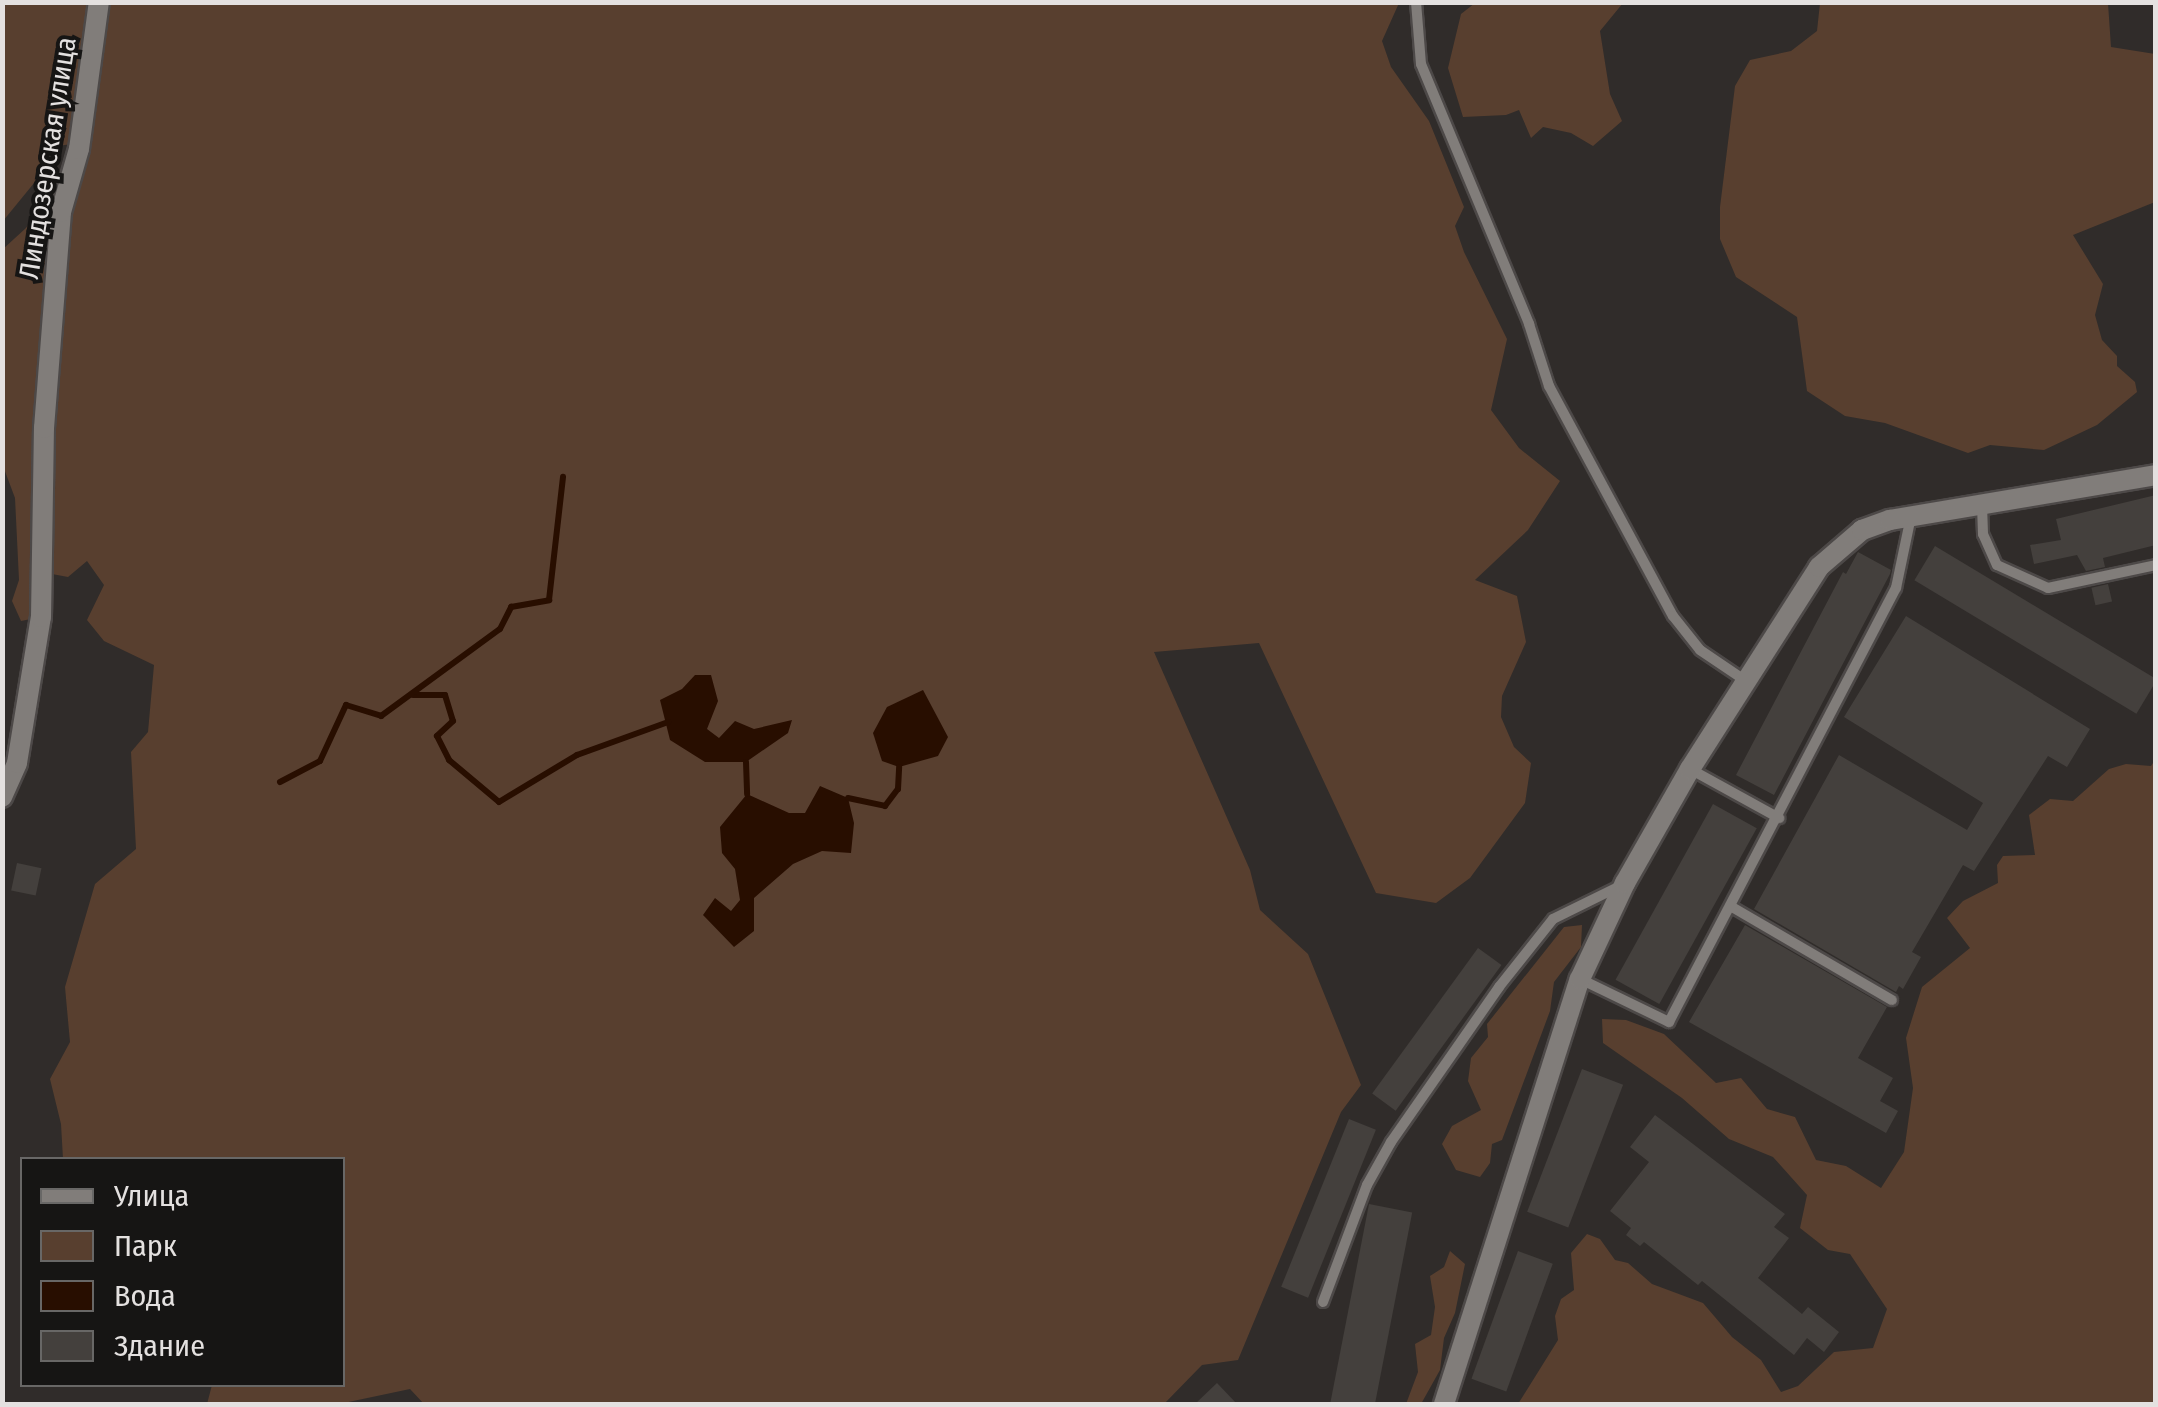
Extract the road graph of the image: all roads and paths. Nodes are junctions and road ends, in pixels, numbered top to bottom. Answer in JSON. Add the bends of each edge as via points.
{"nodes":[{"id":1,"x":99,"y":2,"type":"edge"},
{"id":2,"x":1416,"y":2,"type":"edge"},
{"id":3,"x":2156,"y":475,"type":"edge"},
{"id":4,"x":1982,"y":503,"type":"junction"},
{"id":5,"x":1911,"y":516,"type":"junction"},
{"id":6,"x":2156,"y":565,"type":"edge"},
{"id":7,"x":1743,"y":679,"type":"junction"},
{"id":8,"x":1690,"y":769,"type":"junction"},
{"id":9,"x":2,"y":798,"type":"edge"},
{"id":10,"x":1778,"y":818,"type":"junction"},
{"id":11,"x":1625,"y":883,"type":"junction"},
{"id":12,"x":1732,"y":907,"type":"junction"},
{"id":13,"x":1580,"y":979,"type":"junction"},
{"id":14,"x":1892,"y":1000,"type":"dead end"},
{"id":15,"x":1323,"y":1302,"type":"dead end"},
{"id":16,"x":1447,"y":1403,"type":"edge"}],
"edges":[{"from":1,"to":9,"type":"street","name":"Линдозерская улица","via":[[79,150],[62,212],[44,428],[41,617],[17,763]]},
{"from":2,"to":7,"type":"lane","via":[[1421,64],[1549,386],[1674,616],[1700,650]]},
{"from":3,"to":4,"type":"street"},
{"from":4,"to":5,"type":"street"},
{"from":4,"to":6,"type":"lane","via":[[1983,534],[1997,564],[2048,588]]},
{"from":5,"to":7,"type":"street","via":[[1862,530],[1840,546]]},
{"from":5,"to":10,"type":"lane","via":[[1896,588]]},
{"from":7,"to":8,"type":"street"},
{"from":8,"to":10,"type":"lane"},
{"from":8,"to":11,"type":"street"},
{"from":10,"to":12,"type":"lane"},
{"from":11,"to":13,"type":"street"},
{"from":11,"to":15,"type":"lane","via":[[1553,919],[1500,988],[1391,1142]]},
{"from":12,"to":13,"type":"lane","via":[[1669,1022]]},
{"from":12,"to":14,"type":"lane"},
{"from":13,"to":16,"type":"street"}]}
